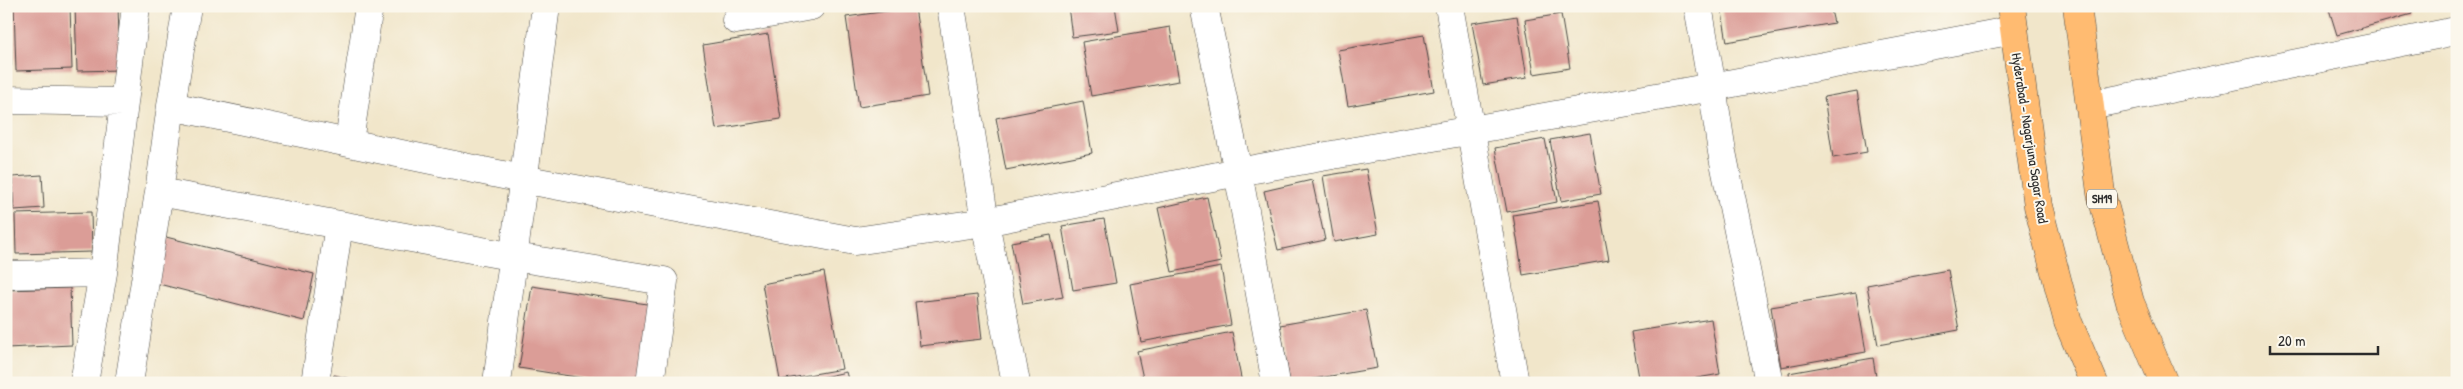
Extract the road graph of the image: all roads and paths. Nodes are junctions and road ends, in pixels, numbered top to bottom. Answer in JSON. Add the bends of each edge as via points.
{"nodes":[{"id":1,"x":136,"y":6,"type":"edge"},
{"id":2,"x":187,"y":6,"type":"edge"},
{"id":3,"x":369,"y":6,"type":"edge"},
{"id":4,"x":546,"y":6,"type":"edge"},
{"id":5,"x":811,"y":6,"type":"edge"},
{"id":6,"x":951,"y":6,"type":"edge"},
{"id":7,"x":1204,"y":6,"type":"edge"},
{"id":8,"x":1449,"y":6,"type":"edge"},
{"id":9,"x":1698,"y":6,"type":"edge"},
{"id":10,"x":2077,"y":6,"type":"edge"},
{"id":11,"x":2012,"y":18,"type":"edge"},
{"id":12,"x":736,"y":20,"type":"dead end"},
{"id":13,"x":2455,"y":31,"type":"edge"},
{"id":14,"x":1712,"y":87,"type":"junction"},
{"id":15,"x":6,"y":100,"type":"edge"},
{"id":16,"x":123,"y":102,"type":"junction"},
{"id":17,"x":2090,"y":105,"type":"junction"},
{"id":18,"x":171,"y":106,"type":"junction"},
{"id":19,"x":1472,"y":130,"type":"junction"},
{"id":20,"x":349,"y":142,"type":"junction"},
{"id":21,"x":1238,"y":172,"type":"junction"},
{"id":22,"x":522,"y":179,"type":"junction"},
{"id":23,"x":159,"y":192,"type":"junction"},
{"id":24,"x":985,"y":222,"type":"junction"},
{"id":25,"x":339,"y":225,"type":"junction"},
{"id":26,"x":515,"y":257,"type":"junction"},
{"id":27,"x":103,"y":273,"type":"junction"},
{"id":28,"x":6,"y":274,"type":"edge"},
{"id":29,"x":84,"y":383,"type":"edge"},
{"id":30,"x":129,"y":383,"type":"edge"},
{"id":31,"x":315,"y":383,"type":"edge"},
{"id":32,"x":497,"y":383,"type":"edge"},
{"id":33,"x":650,"y":383,"type":"edge"},
{"id":34,"x":1016,"y":383,"type":"edge"},
{"id":35,"x":1276,"y":383,"type":"edge"},
{"id":36,"x":1515,"y":383,"type":"edge"},
{"id":37,"x":1769,"y":383,"type":"edge"},
{"id":38,"x":2094,"y":383,"type":"edge"},
{"id":39,"x":2164,"y":383,"type":"edge"}],
"edges":[{"from":1,"to":16,"type":"street"},
{"from":2,"to":18,"type":"street"},
{"from":3,"to":20,"type":"street"},
{"from":4,"to":22,"type":"street"},
{"from":5,"to":12,"type":"street"},
{"from":6,"to":24,"type":"street"},
{"from":7,"to":21,"type":"street"},
{"from":8,"to":19,"type":"street"},
{"from":9,"to":14,"type":"street"},
{"from":10,"to":17,"type":"main road","number":"SH19"},
{"from":11,"to":14,"type":"street"},
{"from":11,"to":38,"type":"main road","name":"Hyderabad - Nagarjuna Sagar Road","via":[[2038,206],[2068,322]]},
{"from":13,"to":17,"type":"street"},
{"from":14,"to":19,"type":"street"},
{"from":14,"to":37,"type":"street"},
{"from":15,"to":16,"type":"street"},
{"from":16,"to":27,"type":"street"},
{"from":17,"to":39,"type":"main road","number":"SH19","via":[[2101,193],[2122,275]]},
{"from":18,"to":20,"type":"street"},
{"from":18,"to":23,"type":"street"},
{"from":19,"to":21,"type":"street"},
{"from":19,"to":36,"type":"street"},
{"from":20,"to":22,"type":"street"},
{"from":21,"to":24,"type":"street"},
{"from":21,"to":35,"type":"street"},
{"from":22,"to":24,"type":"street","via":[[855,241]]},
{"from":22,"to":26,"type":"street"},
{"from":23,"to":25,"type":"street"},
{"from":23,"to":30,"type":"street"},
{"from":24,"to":34,"type":"street"},
{"from":25,"to":26,"type":"street"},
{"from":25,"to":31,"type":"street"},
{"from":26,"to":32,"type":"street"},
{"from":26,"to":33,"type":"street","via":[[664,281]]},
{"from":27,"to":28,"type":"street"},
{"from":27,"to":29,"type":"street"}]}
